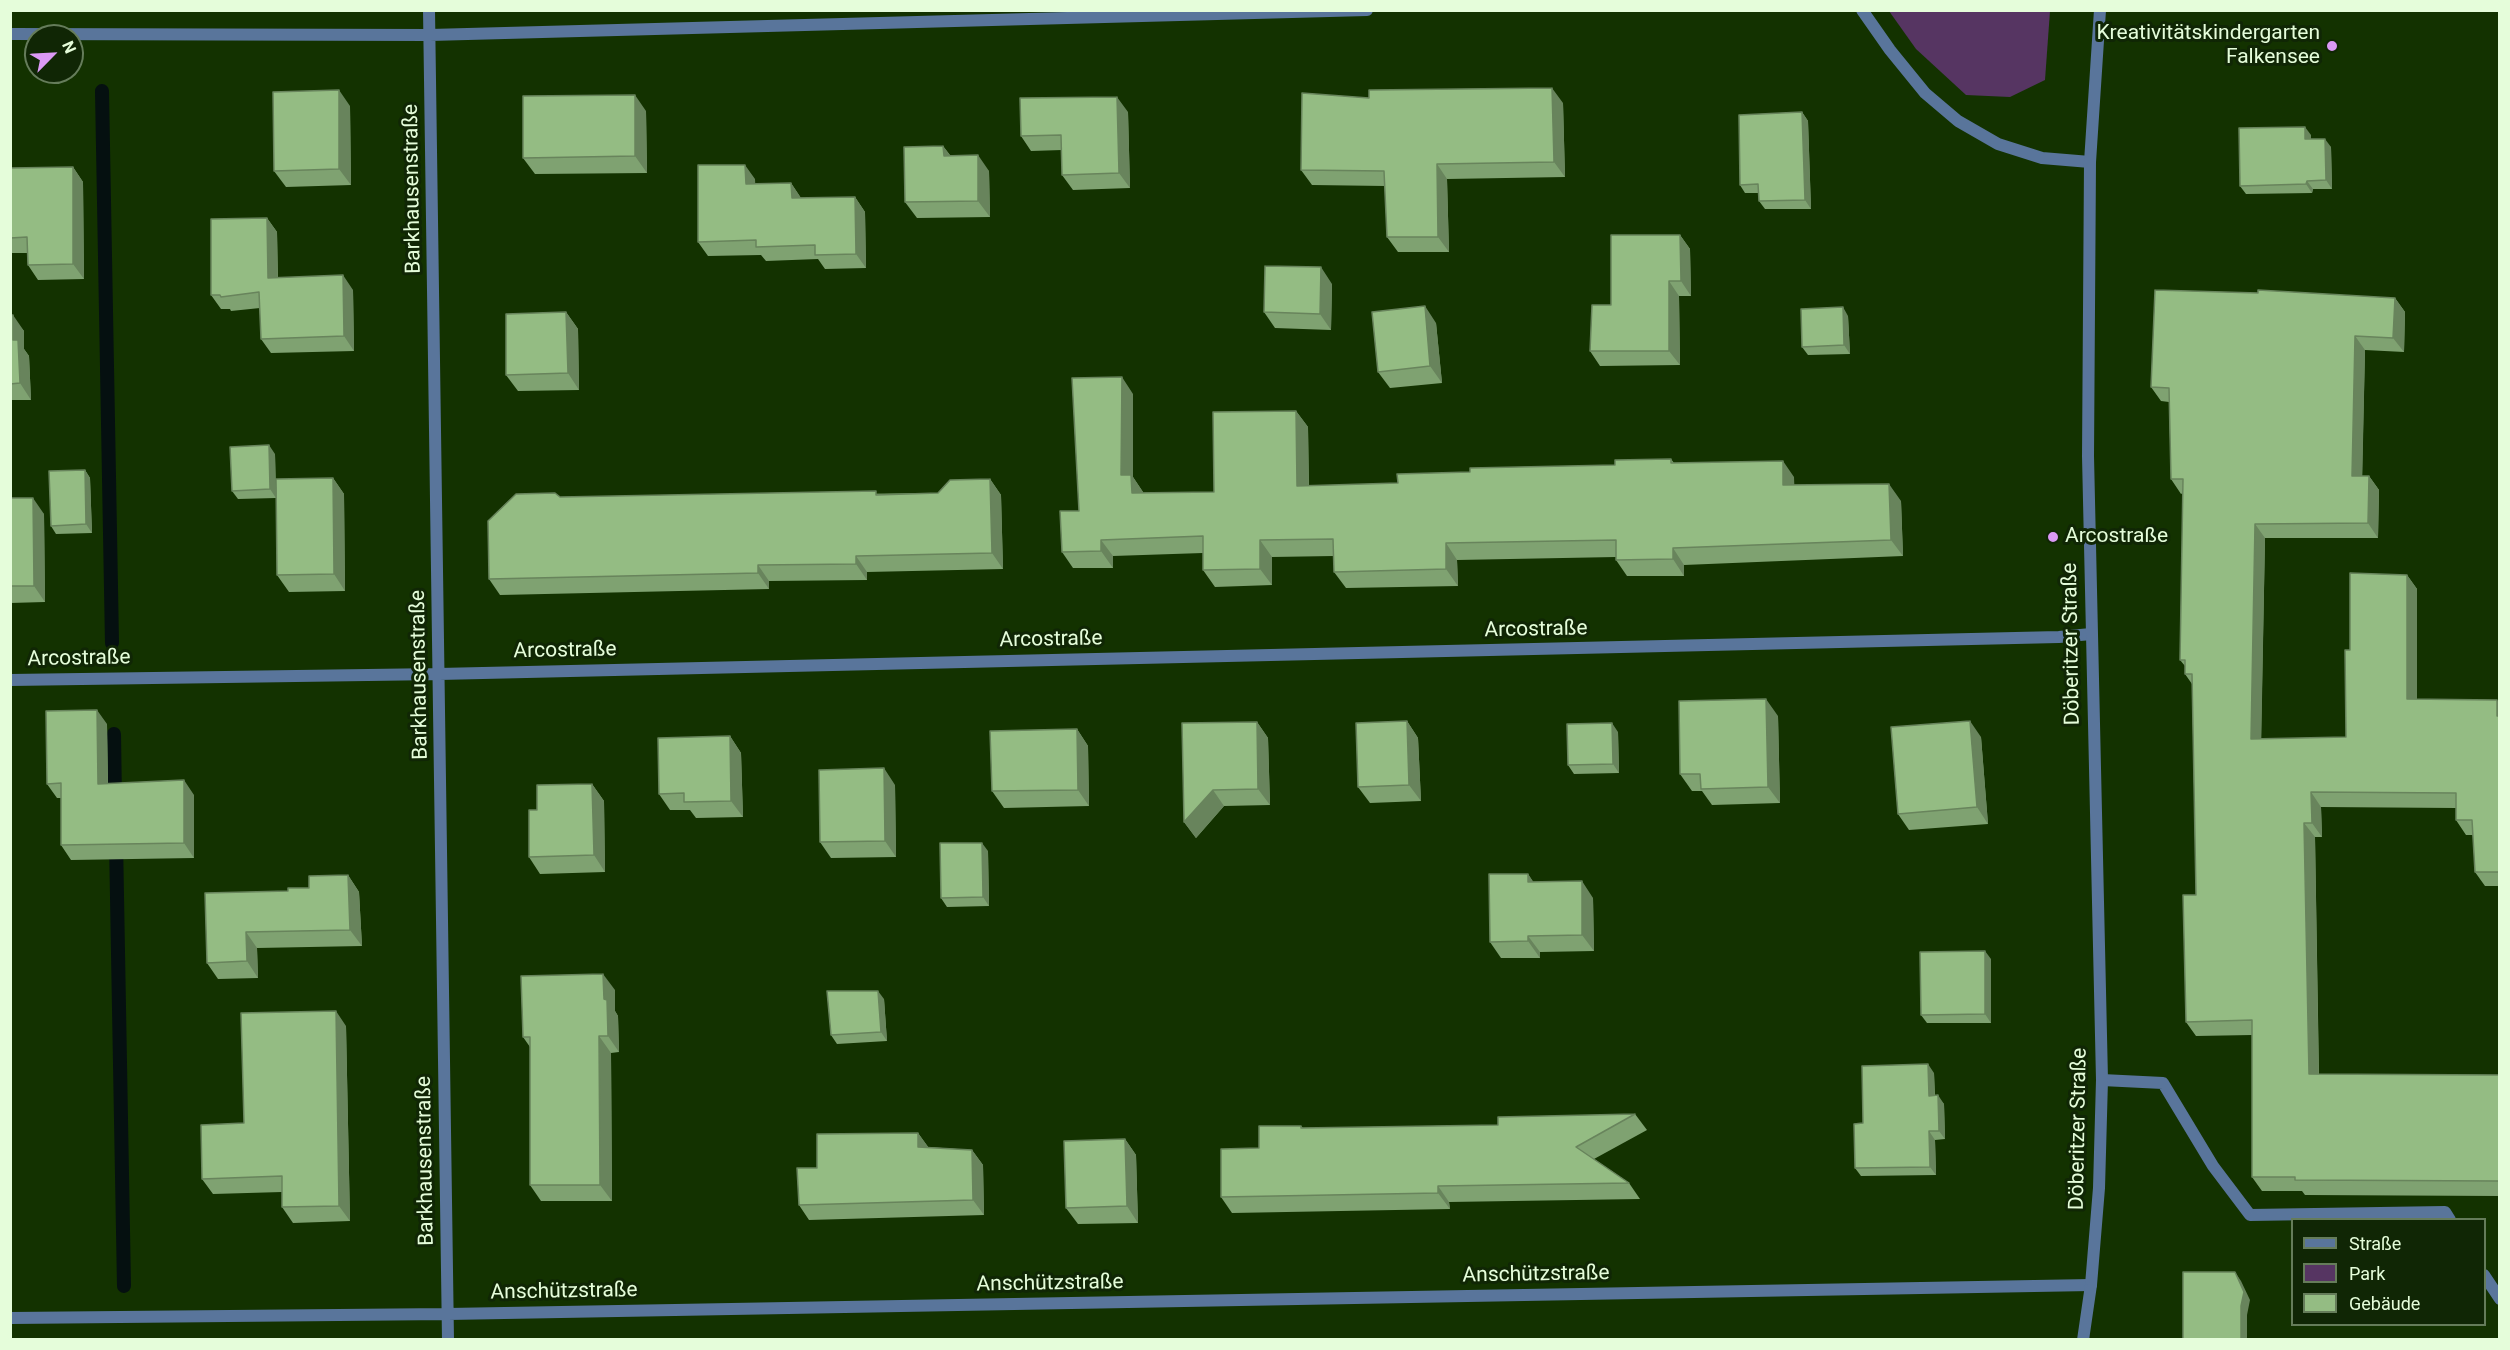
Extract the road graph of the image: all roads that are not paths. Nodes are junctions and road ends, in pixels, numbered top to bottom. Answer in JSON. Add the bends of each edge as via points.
{"nodes":[{"id":1,"x":429,"y":10,"type":"edge"},
{"id":2,"x":1367,"y":10,"type":"edge"},
{"id":3,"x":1862,"y":10,"type":"edge"},
{"id":4,"x":2100,"y":10,"type":"edge"},
{"id":5,"x":10,"y":34,"type":"edge"},
{"id":6,"x":430,"y":35,"type":"junction"},
{"id":7,"x":2090,"y":162,"type":"junction"},
{"id":8,"x":2091,"y":634,"type":"junction"},
{"id":9,"x":439,"y":674,"type":"junction"},
{"id":10,"x":10,"y":680,"type":"edge"},
{"id":11,"x":2102,"y":1080,"type":"junction"},
{"id":12,"x":2449,"y":1218,"type":"edge"},
{"id":13,"x":2486,"y":1278,"type":"edge"},
{"id":14,"x":2091,"y":1285,"type":"junction"},
{"id":15,"x":2499,"y":1299,"type":"edge"},
{"id":16,"x":448,"y":1314,"type":"junction"},
{"id":17,"x":10,"y":1318,"type":"edge"},
{"id":18,"x":448,"y":1340,"type":"edge"},
{"id":19,"x":2083,"y":1340,"type":"edge"}],
"edges":[{"from":1,"to":6,"type":"street","name":"Barkhausenstraße"},
{"from":2,"to":6,"type":"street"},
{"from":3,"to":7,"type":"street","via":[[1926,93],[1958,121],[1998,144],[2042,158]]},
{"from":4,"to":7,"type":"street","name":"Döberitzer Straße"},
{"from":5,"to":6,"type":"street"},
{"from":6,"to":9,"type":"street","name":"Barkhausenstraße"},
{"from":7,"to":8,"type":"street","name":"Döberitzer Straße"},
{"from":8,"to":9,"type":"street","name":"Arcostraße"},
{"from":8,"to":11,"type":"street","name":"Döberitzer Straße"},
{"from":9,"to":10,"type":"street","name":"Arcostraße"},
{"from":9,"to":16,"type":"street","name":"Barkhausenstraße"},
{"from":11,"to":12,"type":"street","via":[[2163,1083],[2213,1166],[2250,1215],[2445,1212]]},
{"from":11,"to":14,"type":"street","name":"Döberitzer Straße"},
{"from":13,"to":15,"type":"street"},
{"from":14,"to":16,"type":"street","name":"Anschützstraße"},
{"from":14,"to":19,"type":"street","name":"Döberitzer Straße"},
{"from":16,"to":17,"type":"street","name":"Anschützstraße"},
{"from":16,"to":18,"type":"street","name":"Barkhausenstraße"}]}
